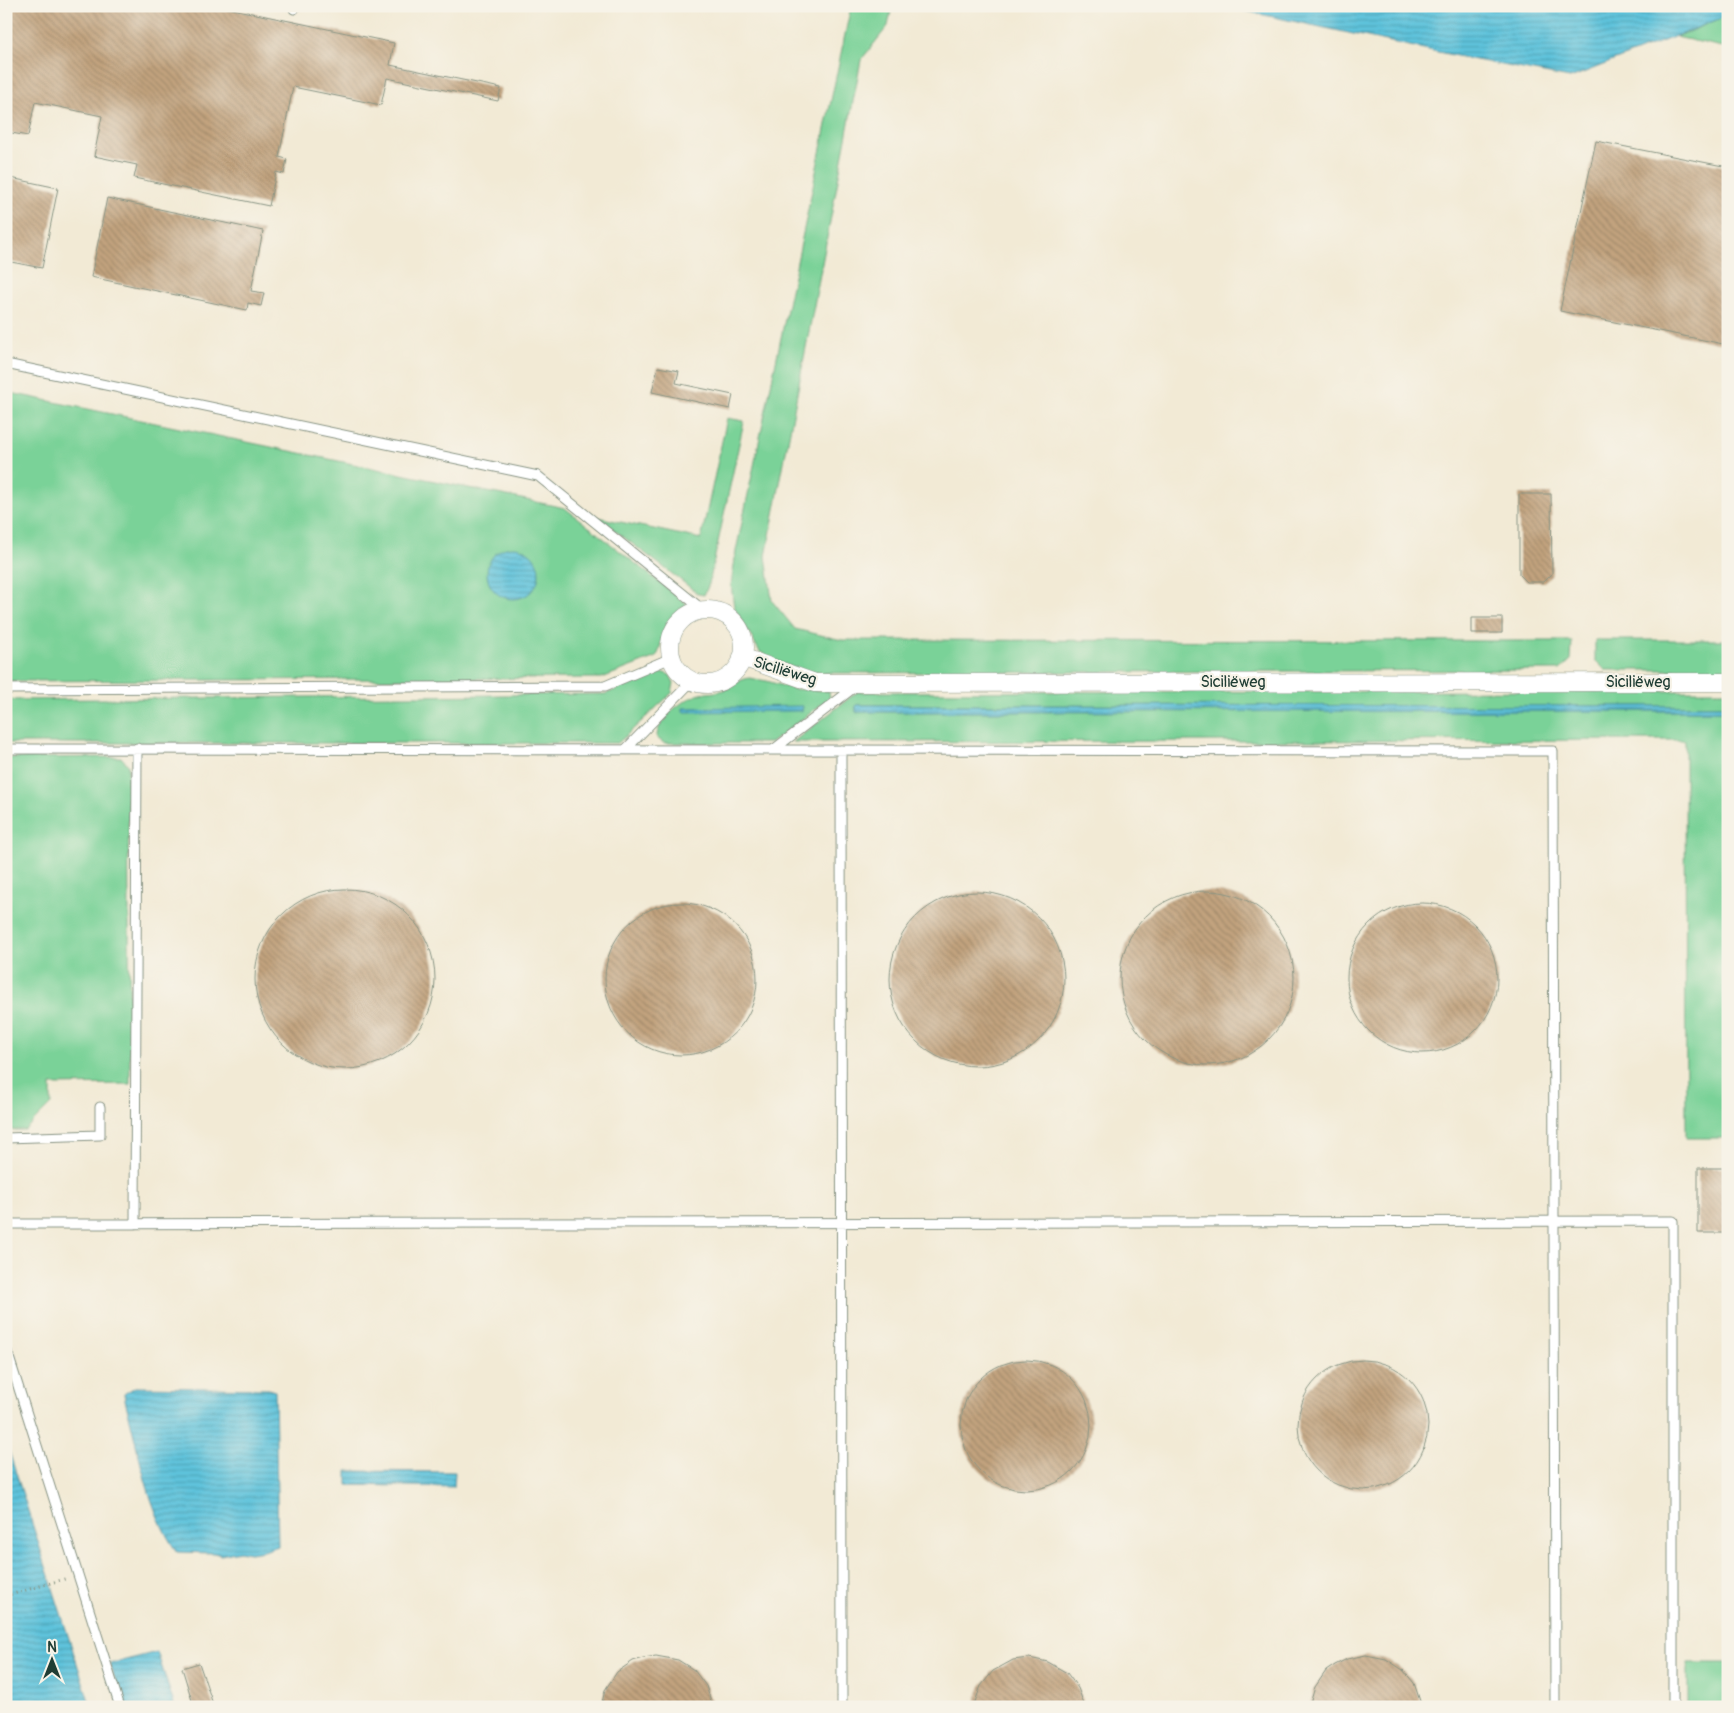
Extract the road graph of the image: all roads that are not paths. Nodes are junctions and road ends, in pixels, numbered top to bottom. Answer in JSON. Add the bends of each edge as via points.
{"nodes":[{"id":1,"x":6,"y":364,"type":"edge"},
{"id":2,"x":703,"y":610,"type":"junction"},
{"id":3,"x":742,"y":657,"type":"junction"},
{"id":4,"x":671,"y":658,"type":"junction"},
{"id":5,"x":692,"y":681,"type":"junction"},
{"id":6,"x":1728,"y":682,"type":"edge"},
{"id":7,"x":859,"y":683,"type":"junction"},
{"id":8,"x":6,"y":689,"type":"edge"},
{"id":9,"x":137,"y":748,"type":"junction"},
{"id":10,"x":6,"y":749,"type":"edge"},
{"id":11,"x":625,"y":750,"type":"junction"},
{"id":12,"x":773,"y":750,"type":"junction"},
{"id":13,"x":841,"y":750,"type":"junction"},
{"id":14,"x":100,"y":1107,"type":"dead end"},
{"id":15,"x":6,"y":1138,"type":"edge"},
{"id":16,"x":1554,"y":1222,"type":"junction"},
{"id":17,"x":6,"y":1224,"type":"edge"},
{"id":18,"x":134,"y":1224,"type":"junction"},
{"id":19,"x":842,"y":1224,"type":"junction"},
{"id":20,"x":6,"y":1348,"type":"edge"},
{"id":21,"x":120,"y":1707,"type":"edge"},
{"id":22,"x":842,"y":1707,"type":"edge"},
{"id":23,"x":1555,"y":1707,"type":"edge"},
{"id":24,"x":1673,"y":1707,"type":"edge"}],
"edges":[{"from":1,"to":2,"type":"lane","via":[[538,476]]},
{"from":2,"to":3,"type":"street","name":"Siciliëweg","via":[[716,611],[736,624],[742,634]]},
{"from":2,"to":4,"type":"street","via":[[692,613],[676,627],[671,636]]},
{"from":3,"to":5,"type":"street","name":"Siciliëweg","via":[[738,667],[723,680],[702,684]]},
{"from":3,"to":7,"type":"street","name":"Siciliëweg","via":[[815,683]]},
{"from":4,"to":5,"type":"street","via":[[683,675]]},
{"from":4,"to":8,"type":"lane","via":[[605,686]]},
{"from":5,"to":11,"type":"lane"},
{"from":6,"to":7,"type":"street","name":"Siciliëweg"},
{"from":7,"to":12,"type":"lane"},
{"from":9,"to":10,"type":"lane"},
{"from":9,"to":11,"type":"lane"},
{"from":9,"to":18,"type":"lane"},
{"from":11,"to":12,"type":"lane"},
{"from":12,"to":13,"type":"lane"},
{"from":13,"to":16,"type":"lane","via":[[1553,751]]},
{"from":13,"to":19,"type":"lane"},
{"from":14,"to":15,"type":"lane","via":[[100,1135]]},
{"from":16,"to":19,"type":"lane"},
{"from":16,"to":23,"type":"lane"},
{"from":16,"to":24,"type":"lane","via":[[1673,1221]]},
{"from":17,"to":18,"type":"lane"},
{"from":18,"to":19,"type":"lane"},
{"from":19,"to":22,"type":"lane"},
{"from":20,"to":21,"type":"lane"}]}
